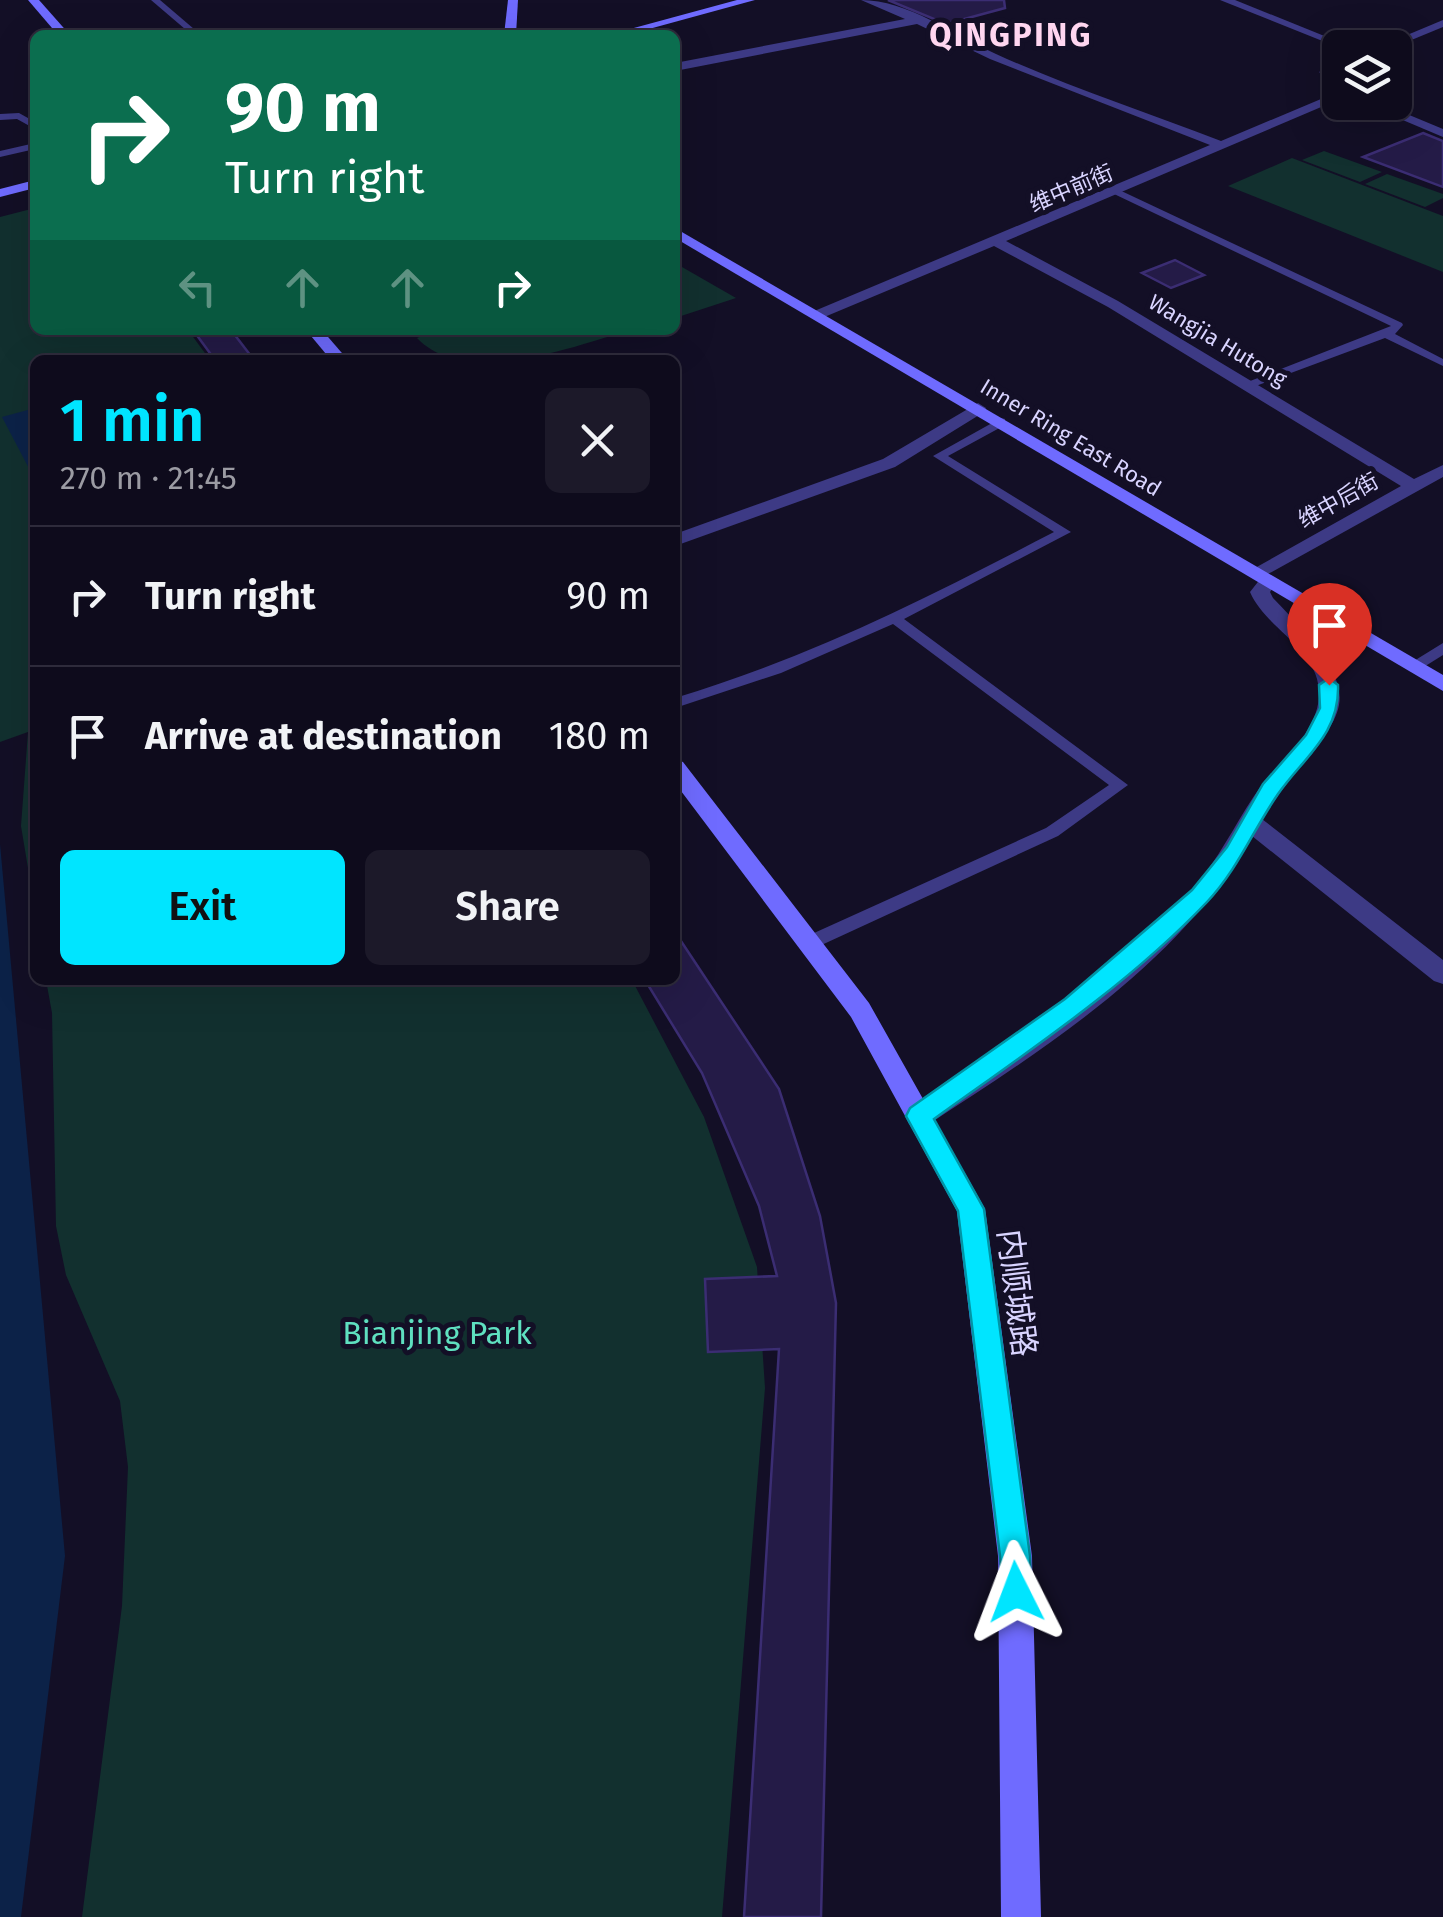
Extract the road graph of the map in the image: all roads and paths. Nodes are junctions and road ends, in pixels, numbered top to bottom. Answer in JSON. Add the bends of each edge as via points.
{"nodes":[{"id":1,"x":33,"y":0,"type":"edge"},
{"id":2,"x":155,"y":0,"type":"edge"},
{"id":3,"x":513,"y":0,"type":"edge"},
{"id":4,"x":524,"y":0,"type":"edge"},
{"id":5,"x":866,"y":0,"type":"edge"},
{"id":6,"x":1225,"y":0,"type":"edge"},
{"id":7,"x":752,"y":2,"type":"edge"},
{"id":8,"x":918,"y":20,"type":"junction"},
{"id":9,"x":1443,"y":24,"type":"edge"},
{"id":10,"x":60,"y":30,"type":"edge"},
{"id":11,"x":191,"y":30,"type":"edge"},
{"id":12,"x":510,"y":30,"type":"edge"},
{"id":13,"x":522,"y":30,"type":"edge"},
{"id":14,"x":635,"y":30,"type":"edge"},
{"id":15,"x":657,"y":30,"type":"edge"},
{"id":16,"x":1412,"y":36,"type":"edge"},
{"id":17,"x":1322,"y":38,"type":"edge"},
{"id":18,"x":680,"y":67,"type":"edge"},
{"id":19,"x":1322,"y":102,"type":"edge"},
{"id":20,"x":0,"y":117,"type":"edge"},
{"id":21,"x":1411,"y":120,"type":"edge"},
{"id":22,"x":30,"y":122,"type":"edge"},
{"id":23,"x":1443,"y":133,"type":"edge"},
{"id":24,"x":1218,"y":144,"type":"junction"},
{"id":25,"x":30,"y":147,"type":"edge"},
{"id":26,"x":0,"y":154,"type":"edge"},
{"id":27,"x":30,"y":185,"type":"edge"},
{"id":28,"x":1115,"y":190,"type":"junction"},
{"id":29,"x":0,"y":193,"type":"edge"},
{"id":30,"x":30,"y":193,"type":"edge"},
{"id":31,"x":0,"y":202,"type":"edge"},
{"id":32,"x":680,"y":235,"type":"edge"},
{"id":33,"x":996,"y":241,"type":"junction"},
{"id":34,"x":817,"y":315,"type":"junction"},
{"id":35,"x":1386,"y":334,"type":"junction"},
{"id":36,"x":318,"y":335,"type":"edge"},
{"id":37,"x":336,"y":355,"type":"edge"},
{"id":38,"x":1443,"y":363,"type":"edge"},
{"id":39,"x":1249,"y":385,"type":"junction"},
{"id":40,"x":978,"y":408,"type":"junction"},
{"id":41,"x":1001,"y":422,"type":"junction"},
{"id":42,"x":1443,"y":470,"type":"edge"},
{"id":43,"x":1412,"y":485,"type":"junction"},
{"id":44,"x":680,"y":538,"type":"edge"},
{"id":45,"x":1263,"y":577,"type":"junction"},
{"id":46,"x":895,"y":619,"type":"junction"},
{"id":47,"x":1443,"y":648,"type":"edge"},
{"id":48,"x":1414,"y":666,"type":"junction"},
{"id":49,"x":1443,"y":684,"type":"edge"},
{"id":50,"x":680,"y":701,"type":"edge"},
{"id":51,"x":680,"y":774,"type":"edge"},
{"id":52,"x":1250,"y":822,"type":"junction"},
{"id":53,"x":809,"y":943,"type":"junction"},
{"id":54,"x":1443,"y":974,"type":"edge"},
{"id":55,"x":919,"y":1116,"type":"junction"},
{"id":56,"x":1021,"y":1917,"type":"edge"}],
"edges":[{"from":1,"to":10,"type":"street"},
{"from":2,"to":11,"type":"lane"},
{"from":3,"to":12,"type":"street"},
{"from":4,"to":13,"type":"street"},
{"from":5,"to":8,"type":"street"},
{"from":6,"to":17,"type":"street"},
{"from":7,"to":14,"type":"street"},
{"from":7,"to":15,"type":"street"},
{"from":8,"to":18,"type":"street"},
{"from":8,"to":24,"type":"street","via":[[994,57]]},
{"from":9,"to":16,"type":"street"},
{"from":19,"to":24,"type":"street","name":"维中前街"},
{"from":20,"to":22,"type":"lane"},
{"from":21,"to":23,"type":"street"},
{"from":24,"to":28,"type":"street","name":"维中前街"},
{"from":25,"to":26,"type":"lane"},
{"from":27,"to":29,"type":"street"},
{"from":28,"to":33,"type":"street","name":"维中前街"},
{"from":28,"to":35,"type":"lane","via":[[1394,320],[1397,329]]},
{"from":30,"to":31,"type":"street"},
{"from":32,"to":34,"type":"street","name":"Inner Ring East Road"},
{"from":33,"to":34,"type":"street","name":"维中前街"},
{"from":33,"to":39,"type":"street","name":"Wangjia Hutong"},
{"from":34,"to":40,"type":"street","name":"Inner Ring East Road"},
{"from":35,"to":38,"type":"lane"},
{"from":35,"to":39,"type":"lane"},
{"from":36,"to":37,"type":"street"},
{"from":39,"to":43,"type":"street","name":"Wangjia Hutong"},
{"from":40,"to":41,"type":"street","name":"Inner Ring East Road"},
{"from":40,"to":44,"type":"street","via":[[889,463]]},
{"from":41,"to":45,"type":"street","name":"Inner Ring East Road"},
{"from":41,"to":46,"type":"lane","via":[[939,456],[1064,532]]},
{"from":42,"to":43,"type":"street","name":"维中后街"},
{"from":43,"to":45,"type":"street","name":"维中后街"},
{"from":45,"to":48,"type":"street","name":"Inner Ring East Road"},
{"from":45,"to":52,"type":"street","via":[[1260,592],[1322,665],[1329,708]]},
{"from":46,"to":50,"type":"lane"},
{"from":46,"to":53,"type":"lane","via":[[1120,784],[1052,832]]},
{"from":47,"to":48,"type":"lane"},
{"from":48,"to":49,"type":"street","name":"Inner Ring East Road"},
{"from":51,"to":53,"type":"street","name":"内顺城路"},
{"from":52,"to":54,"type":"street"},
{"from":52,"to":55,"type":"street","via":[[1200,896],[1140,950]]},
{"from":53,"to":55,"type":"street","name":"内顺城路","via":[[860,1010]]},
{"from":55,"to":56,"type":"street","name":"内顺城路","via":[[970,1209],[1015,1556]]}]}
